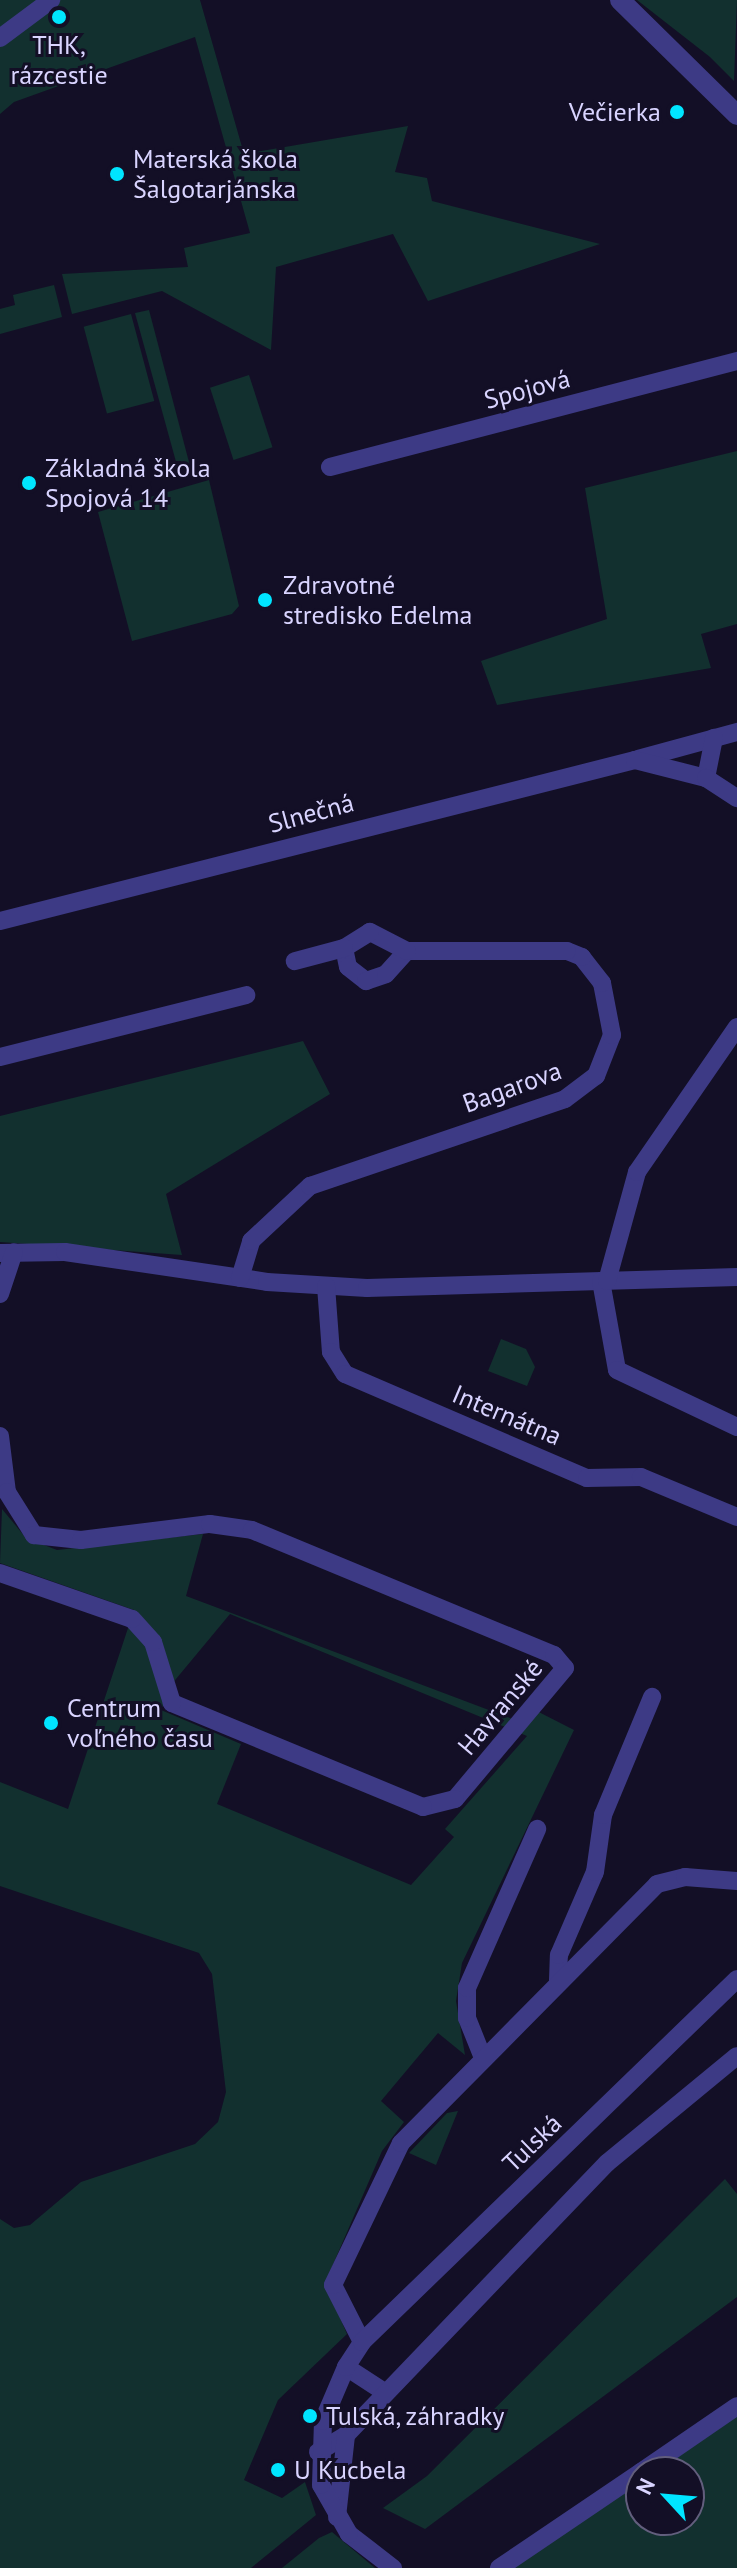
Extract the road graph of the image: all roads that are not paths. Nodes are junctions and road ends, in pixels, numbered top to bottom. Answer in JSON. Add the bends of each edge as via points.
{"nodes":[{"id":1,"x":51,"y":0,"type":"edge"},
{"id":2,"x":625,"y":2,"type":"edge"},
{"id":3,"x":0,"y":38,"type":"edge"},
{"id":4,"x":737,"y":115,"type":"edge"},
{"id":5,"x":737,"y":361,"type":"edge"},
{"id":6,"x":330,"y":467,"type":"dead end"},
{"id":7,"x":737,"y":732,"type":"edge"},
{"id":8,"x":714,"y":738,"type":"junction"},
{"id":9,"x":635,"y":760,"type":"junction"},
{"id":10,"x":706,"y":778,"type":"junction"},
{"id":11,"x":737,"y":798,"type":"edge"},
{"id":12,"x":0,"y":921,"type":"edge"},
{"id":13,"x":344,"y":948,"type":"junction"},
{"id":14,"x":407,"y":951,"type":"junction"},
{"id":15,"x":295,"y":961,"type":"dead end"},
{"id":16,"x":246,"y":995,"type":"dead end"},
{"id":17,"x":737,"y":1027,"type":"edge"},
{"id":18,"x":0,"y":1057,"type":"edge"},
{"id":19,"x":7,"y":1253,"type":"edge"},
{"id":20,"x":737,"y":1277,"type":"edge"},
{"id":21,"x":240,"y":1278,"type":"junction"},
{"id":22,"x":604,"y":1281,"type":"junction"},
{"id":23,"x":326,"y":1286,"type":"junction"},
{"id":24,"x":0,"y":1294,"type":"edge"},
{"id":25,"x":737,"y":1427,"type":"edge"},
{"id":26,"x":0,"y":1436,"type":"edge"},
{"id":27,"x":3,"y":1497,"type":"edge"},
{"id":28,"x":737,"y":1517,"type":"edge"},
{"id":29,"x":0,"y":1573,"type":"edge"},
{"id":30,"x":652,"y":1697,"type":"dead end"},
{"id":31,"x":537,"y":1829,"type":"dead end"},
{"id":32,"x":737,"y":1881,"type":"edge"},
{"id":33,"x":737,"y":1979,"type":"edge"},
{"id":34,"x":558,"y":1980,"type":"junction"},
{"id":35,"x":737,"y":2056,"type":"edge"},
{"id":36,"x":483,"y":2058,"type":"junction"},
{"id":37,"x":362,"y":2342,"type":"junction"},
{"id":38,"x":346,"y":2367,"type":"junction"},
{"id":39,"x":383,"y":2391,"type":"junction"},
{"id":40,"x":737,"y":2406,"type":"edge"},
{"id":41,"x":346,"y":2435,"type":"junction"},
{"id":42,"x":318,"y":2452,"type":"junction"},
{"id":43,"x":664,"y":2456,"type":"edge"},
{"id":44,"x":625,"y":2483,"type":"edge"},
{"id":45,"x":337,"y":2517,"type":"junction"},
{"id":46,"x":393,"y":2568,"type":"edge"},
{"id":47,"x":499,"y":2568,"type":"edge"}],
"edges":[{"from":1,"to":3,"type":"street"},
{"from":2,"to":4,"type":"street"},
{"from":5,"to":6,"type":"street","name":"Spojová"},
{"from":7,"to":8,"type":"street","name":"Slnečná"},
{"from":8,"to":9,"type":"street","name":"Slnečná"},
{"from":8,"to":10,"type":"street"},
{"from":9,"to":10,"type":"street","name":"Slnečná"},
{"from":9,"to":12,"type":"street","name":"Slnečná"},
{"from":10,"to":11,"type":"street","name":"Slnečná"},
{"from":13,"to":14,"type":"street","name":"Bagarova","via":[[370,932]]},
{"from":13,"to":14,"type":"street","via":[[348,967],[366,981],[386,974]]},
{"from":13,"to":15,"type":"street","name":"Bagarova"},
{"from":14,"to":21,"type":"street","name":"Bagarova","via":[[542,949],[582,957],[602,983],[611,1018],[603,1064],[565,1099],[322,1179],[260,1230],[245,1252]]},
{"from":16,"to":18,"type":"street"},
{"from":17,"to":22,"type":"street","via":[[637,1172]]},
{"from":19,"to":21,"type":"street","via":[[112,1257]]},
{"from":19,"to":24,"type":"street"},
{"from":20,"to":22,"type":"street"},
{"from":21,"to":23,"type":"street"},
{"from":22,"to":23,"type":"street"},
{"from":22,"to":25,"type":"street","via":[[617,1370]]},
{"from":23,"to":28,"type":"street","name":"Internátna","via":[[331,1352],[345,1374],[587,1478],[641,1477]]},
{"from":26,"to":27,"type":"street","name":"Havranské"},
{"from":27,"to":29,"type":"street","name":"Havranské","via":[[26,1528],[54,1541],[210,1524],[288,1541],[559,1657],[565,1668],[455,1799],[423,1807],[172,1703],[153,1642],[132,1619]]},
{"from":30,"to":34,"type":"street","via":[[603,1815],[595,1872],[559,1955]]},
{"from":31,"to":36,"type":"street","via":[[467,1988],[467,2018]]},
{"from":32,"to":34,"type":"street","via":[[685,1877],[657,1884]]},
{"from":33,"to":37,"type":"street","name":"Tulská"},
{"from":34,"to":36,"type":"street"},
{"from":35,"to":39,"type":"street","via":[[607,2163]]},
{"from":36,"to":37,"type":"street","via":[[395,2150],[336,2276],[337,2305]]},
{"from":37,"to":38,"type":"street","name":"Tulská"},
{"from":38,"to":39,"type":"street"},
{"from":38,"to":42,"type":"street","name":"Tulská"},
{"from":39,"to":41,"type":"street"},
{"from":40,"to":43,"type":"street"},
{"from":41,"to":42,"type":"street"},
{"from":41,"to":45,"type":"street"},
{"from":42,"to":45,"type":"street","name":"Tulská","via":[[321,2485]]},
{"from":44,"to":47,"type":"street"},
{"from":45,"to":46,"type":"street","name":"Tulská","via":[[361,2547]]}]}
